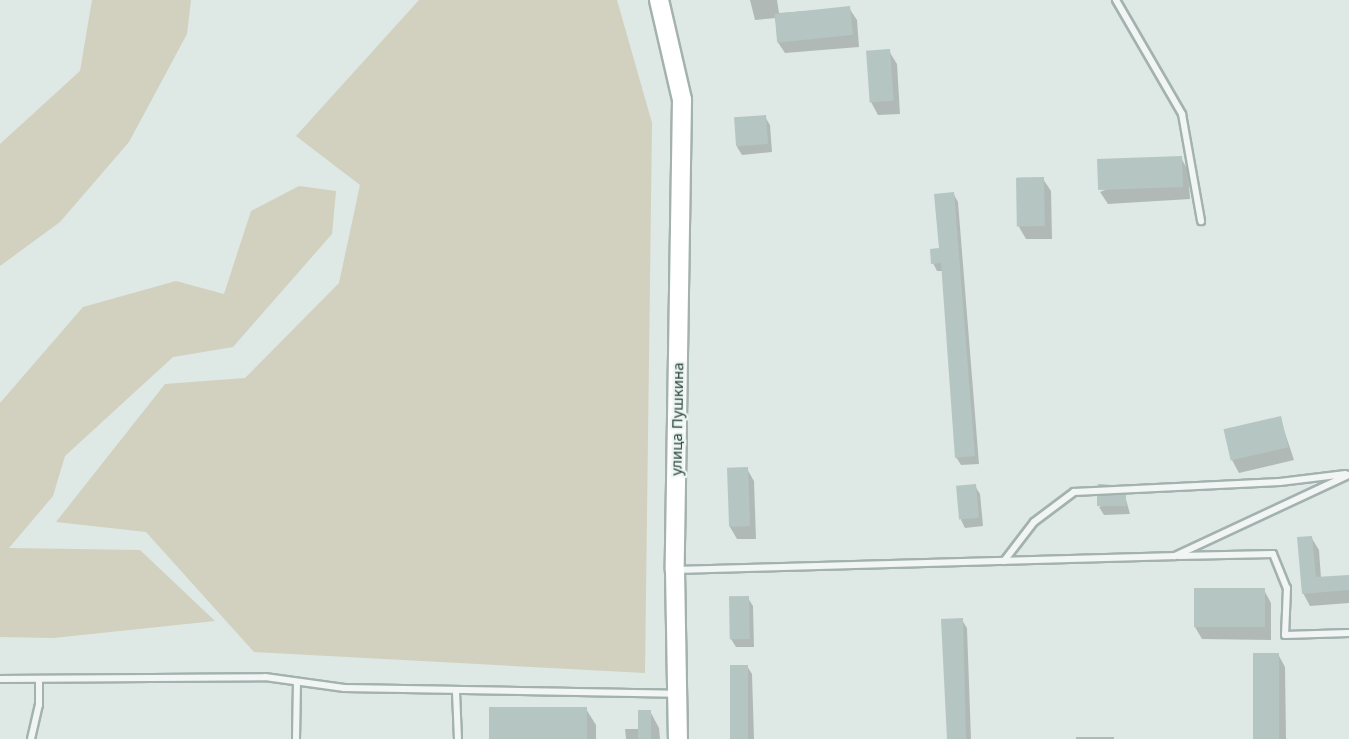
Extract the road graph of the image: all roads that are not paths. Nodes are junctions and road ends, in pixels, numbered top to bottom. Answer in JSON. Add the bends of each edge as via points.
{"nodes":[{"id":1,"x":659,"y":0,"type":"edge"},
{"id":2,"x":1116,"y":0,"type":"edge"},
{"id":3,"x":1201,"y":221,"type":"dead end"},
{"id":4,"x":1349,"y":474,"type":"edge"},
{"id":5,"x":1175,"y":556,"type":"junction"},
{"id":6,"x":1004,"y":561,"type":"junction"},
{"id":7,"x":675,"y":570,"type":"junction"},
{"id":8,"x":1349,"y":633,"type":"edge"},
{"id":9,"x":39,"y":679,"type":"junction"},
{"id":10,"x":0,"y":680,"type":"edge"},
{"id":11,"x":297,"y":682,"type":"junction"},
{"id":12,"x":456,"y":692,"type":"junction"},
{"id":13,"x":677,"y":694,"type":"junction"},
{"id":14,"x":456,"y":738,"type":"edge"},
{"id":15,"x":31,"y":739,"type":"edge"},
{"id":16,"x":296,"y":739,"type":"edge"},
{"id":17,"x":678,"y":739,"type":"edge"}],
"edges":[{"from":1,"to":7,"type":"main road","name":"улица Пушкина","via":[[682,100]]},
{"from":2,"to":3,"type":"lane","via":[[1182,114]]},
{"from":4,"to":5,"type":"lane"},
{"from":4,"to":6,"type":"lane","via":[[1280,482],[1074,492],[1034,522]]},
{"from":5,"to":6,"type":"lane"},
{"from":5,"to":8,"type":"lane","via":[[1274,554],[1287,588],[1285,635]]},
{"from":6,"to":7,"type":"lane"},
{"from":7,"to":13,"type":"main road","name":"улица Пушкина"},
{"from":9,"to":10,"type":"lane"},
{"from":9,"to":11,"type":"lane","via":[[265,678]]},
{"from":9,"to":15,"type":"lane","via":[[39,705]]},
{"from":11,"to":12,"type":"lane","via":[[344,688]]},
{"from":11,"to":16,"type":"lane"},
{"from":12,"to":13,"type":"lane"},
{"from":12,"to":14,"type":"lane"},
{"from":13,"to":17,"type":"main road","name":"улица Пушкина"}]}
